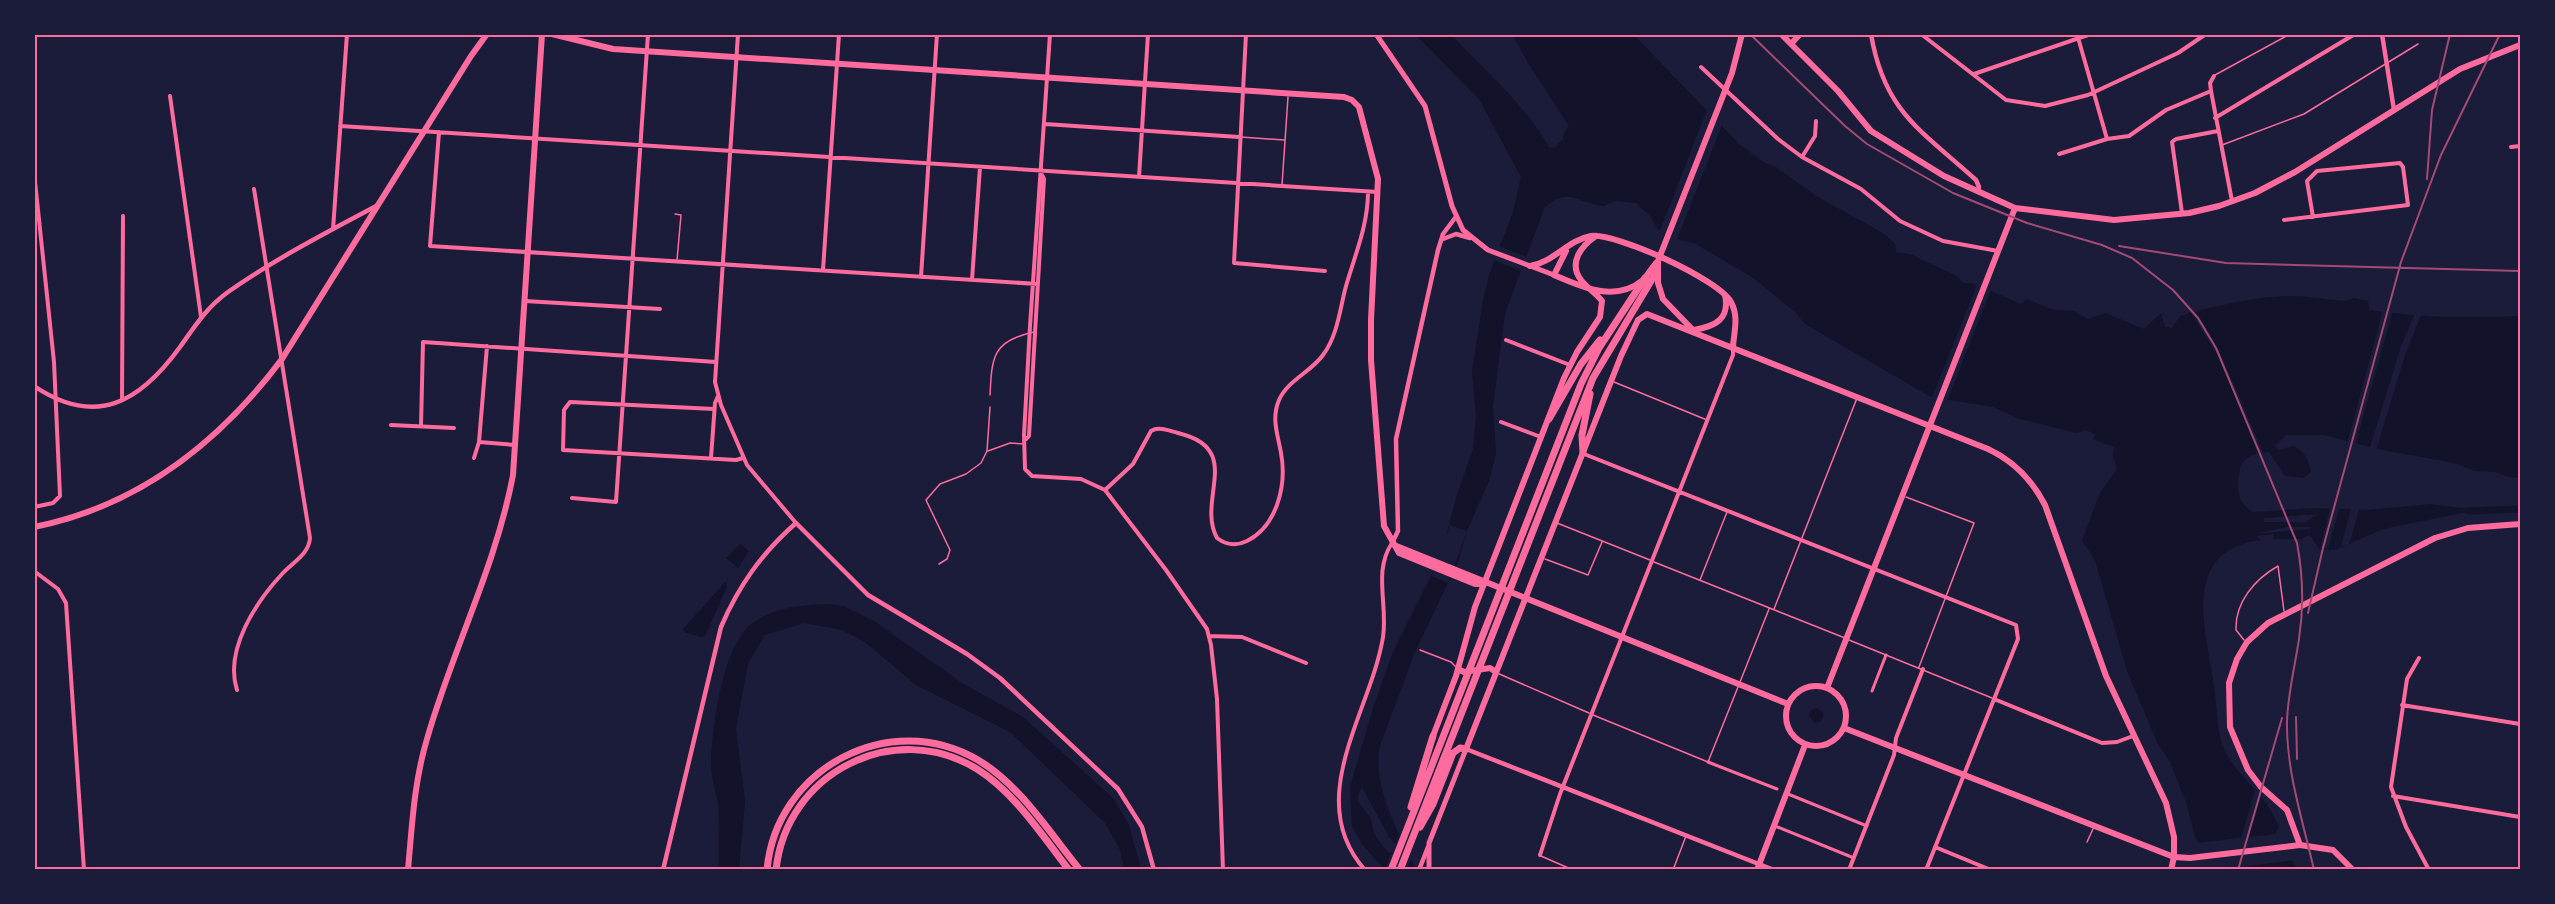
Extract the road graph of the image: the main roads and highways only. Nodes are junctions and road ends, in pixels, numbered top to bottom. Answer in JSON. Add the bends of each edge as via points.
{"nodes":[{"id":1,"x":487,"y":34,"type":"edge"},
{"id":2,"x":542,"y":34,"type":"edge"},
{"id":3,"x":552,"y":34,"type":"edge"},
{"id":4,"x":1376,"y":34,"type":"edge"},
{"id":5,"x":1742,"y":34,"type":"edge"},
{"id":6,"x":1793,"y":34,"type":"edge"},
{"id":7,"x":1800,"y":34,"type":"edge"},
{"id":8,"x":1787,"y":40,"type":"edge"},
{"id":9,"x":2520,"y":45,"type":"edge"},
{"id":10,"x":2015,"y":208,"type":"junction"},
{"id":11,"x":1596,"y":236,"type":"junction"},
{"id":12,"x":1569,"y":247,"type":"junction"},
{"id":13,"x":1658,"y":261,"type":"junction"},
{"id":14,"x":1527,"y":265,"type":"junction"},
{"id":15,"x":1657,"y":271,"type":"junction"},
{"id":16,"x":1554,"y":275,"type":"junction"},
{"id":17,"x":1645,"y":278,"type":"junction"},
{"id":18,"x":1592,"y":291,"type":"junction"},
{"id":19,"x":1725,"y":294,"type":"junction"},
{"id":20,"x":1617,"y":320,"type":"junction"},
{"id":21,"x":1692,"y":331,"type":"junction"},
{"id":22,"x":1733,"y":347,"type":"junction"},
{"id":23,"x":1597,"y":368,"type":"junction"},
{"id":24,"x":1549,"y":419,"type":"junction"},
{"id":25,"x":1929,"y":426,"type":"junction"},
{"id":26,"x":1583,"y":453,"type":"junction"},
{"id":27,"x":2520,"y":524,"type":"edge"},
{"id":28,"x":34,"y":527,"type":"edge"},
{"id":29,"x":1484,"y":584,"type":"junction"},
{"id":30,"x":1525,"y":600,"type":"junction"},
{"id":31,"x":1458,"y":669,"type":"junction"},
{"id":32,"x":1496,"y":672,"type":"junction"},
{"id":33,"x":1827,"y":688,"type":"junction"},
{"id":34,"x":1788,"y":704,"type":"junction"},
{"id":35,"x":1844,"y":728,"type":"junction"},
{"id":36,"x":1433,"y":736,"type":"joint"},
{"id":37,"x":1805,"y":745,"type":"junction"},
{"id":38,"x":1466,"y":749,"type":"junction"},
{"id":39,"x":1402,"y":841,"type":"junction"},
{"id":40,"x":1411,"y":842,"type":"junction"},
{"id":41,"x":2296,"y":846,"type":"junction"},
{"id":42,"x":2174,"y":857,"type":"junction"},
{"id":43,"x":1758,"y":867,"type":"edge"},
{"id":44,"x":2352,"y":869,"type":"edge"},
{"id":45,"x":408,"y":870,"type":"edge"},
{"id":46,"x":767,"y":870,"type":"edge"},
{"id":47,"x":776,"y":870,"type":"edge"},
{"id":48,"x":1069,"y":870,"type":"edge"},
{"id":49,"x":1080,"y":870,"type":"edge"},
{"id":50,"x":1391,"y":870,"type":"edge"},
{"id":51,"x":1400,"y":870,"type":"edge"},
{"id":52,"x":1429,"y":870,"type":"edge"},
{"id":53,"x":2171,"y":870,"type":"edge"}],
"edges":[{"from":1,"to":28,"type":"main road","via":[[282,359],[234,417],[184,461],[128,494]]},
{"from":2,"to":45,"type":"main road","via":[[516,445],[508,501],[426,740],[415,795]]},
{"from":3,"to":29,"type":"main road","via":[[613,49],[1352,100],[1359,107],[1372,150],[1379,192],[1371,360],[1384,526],[1399,553],[1478,578]]},
{"from":4,"to":14,"type":"main road","via":[[1425,106],[1455,218],[1470,238]]},
{"from":5,"to":13,"type":"main road","via":[[1734,66]]},
{"from":6,"to":8,"type":"main road"},
{"from":7,"to":8,"type":"main road"},
{"from":8,"to":10,"type":"main road","via":[[1875,135]]},
{"from":9,"to":10,"type":"main road","via":[[2473,63],[2278,182],[2232,202],[2182,214],[2113,220]]},
{"from":10,"to":25,"type":"main road"},
{"from":11,"to":12,"type":"main road"},
{"from":11,"to":18,"type":"main road","via":[[1580,249],[1576,262],[1581,280]]},
{"from":11,"to":19,"type":"main road","via":[[1678,264]]},
{"from":12,"to":14,"type":"main road","via":[[1547,262]]},
{"from":12,"to":16,"type":"main road"},
{"from":13,"to":15,"type":"main road"},
{"from":13,"to":17,"type":"main road"},
{"from":14,"to":16,"type":"main road"},
{"from":15,"to":21,"type":"main road","via":[[1665,303]]},
{"from":15,"to":23,"type":"highway"},
{"from":16,"to":18,"type":"main road"},
{"from":17,"to":18,"type":"main road","via":[[1620,291]]},
{"from":17,"to":20,"type":"highway"},
{"from":18,"to":24,"type":"main road","via":[[1602,301],[1602,315],[1570,365]]},
{"from":19,"to":21,"type":"main road","via":[[1726,309],[1721,320]]},
{"from":19,"to":22,"type":"main road","via":[[1735,314]]},
{"from":20,"to":24,"type":"highway","via":[[1588,354]]},
{"from":20,"to":39,"type":"highway","via":[[1585,374]]},
{"from":21,"to":22,"type":"main road"},
{"from":21,"to":26,"type":"main road","via":[[1644,314],[1632,332]]},
{"from":22,"to":25,"type":"main road"},
{"from":23,"to":26,"type":"highway","via":[[1584,421]]},
{"from":23,"to":40,"type":"highway"},
{"from":24,"to":29,"type":"main road"},
{"from":25,"to":33,"type":"main road"},
{"from":25,"to":42,"type":"main road","via":[[2002,456],[2034,486],[2049,515],[2098,656],[2166,803]]},
{"from":26,"to":30,"type":"main road"},
{"from":27,"to":41,"type":"main road","via":[[2475,527],[2447,534],[2285,614],[2247,642],[2229,683],[2230,727],[2248,770],[2286,808]]},
{"from":29,"to":30,"type":"main road"},
{"from":29,"to":31,"type":"main road"},
{"from":30,"to":32,"type":"main road"},
{"from":30,"to":34,"type":"main road"},
{"from":31,"to":32,"type":"main road","via":[[1464,672],[1490,668]]},
{"from":31,"to":36,"type":"main road"},
{"from":32,"to":38,"type":"main road"},
{"from":33,"to":34,"type":"main road","via":[[1806,687]]},
{"from":33,"to":35,"type":"main road","via":[[1844,703]]},
{"from":34,"to":37,"type":"main road","via":[[1788,728]]},
{"from":35,"to":37,"type":"main road","via":[[1828,744]]},
{"from":35,"to":42,"type":"main road"},
{"from":36,"to":39,"type":"highway"},
{"from":37,"to":43,"type":"main road"},
{"from":38,"to":40,"type":"highway","via":[[1454,753],[1433,804]]},
{"from":38,"to":52,"type":"main road","via":[[1429,843]]},
{"from":39,"to":50,"type":"highway"},
{"from":40,"to":51,"type":"highway"},
{"from":41,"to":42,"type":"main road"},
{"from":41,"to":44,"type":"main road","via":[[2333,850]]},
{"from":42,"to":53,"type":"main road"},
{"from":46,"to":49,"type":"highway","via":[[780,820],[814,776],[858,749],[909,740],[952,747],[989,767],[1021,798]]},
{"from":47,"to":48,"type":"highway","via":[[789,824],[820,783],[861,758],[909,749],[949,756],[988,777]]}]}
